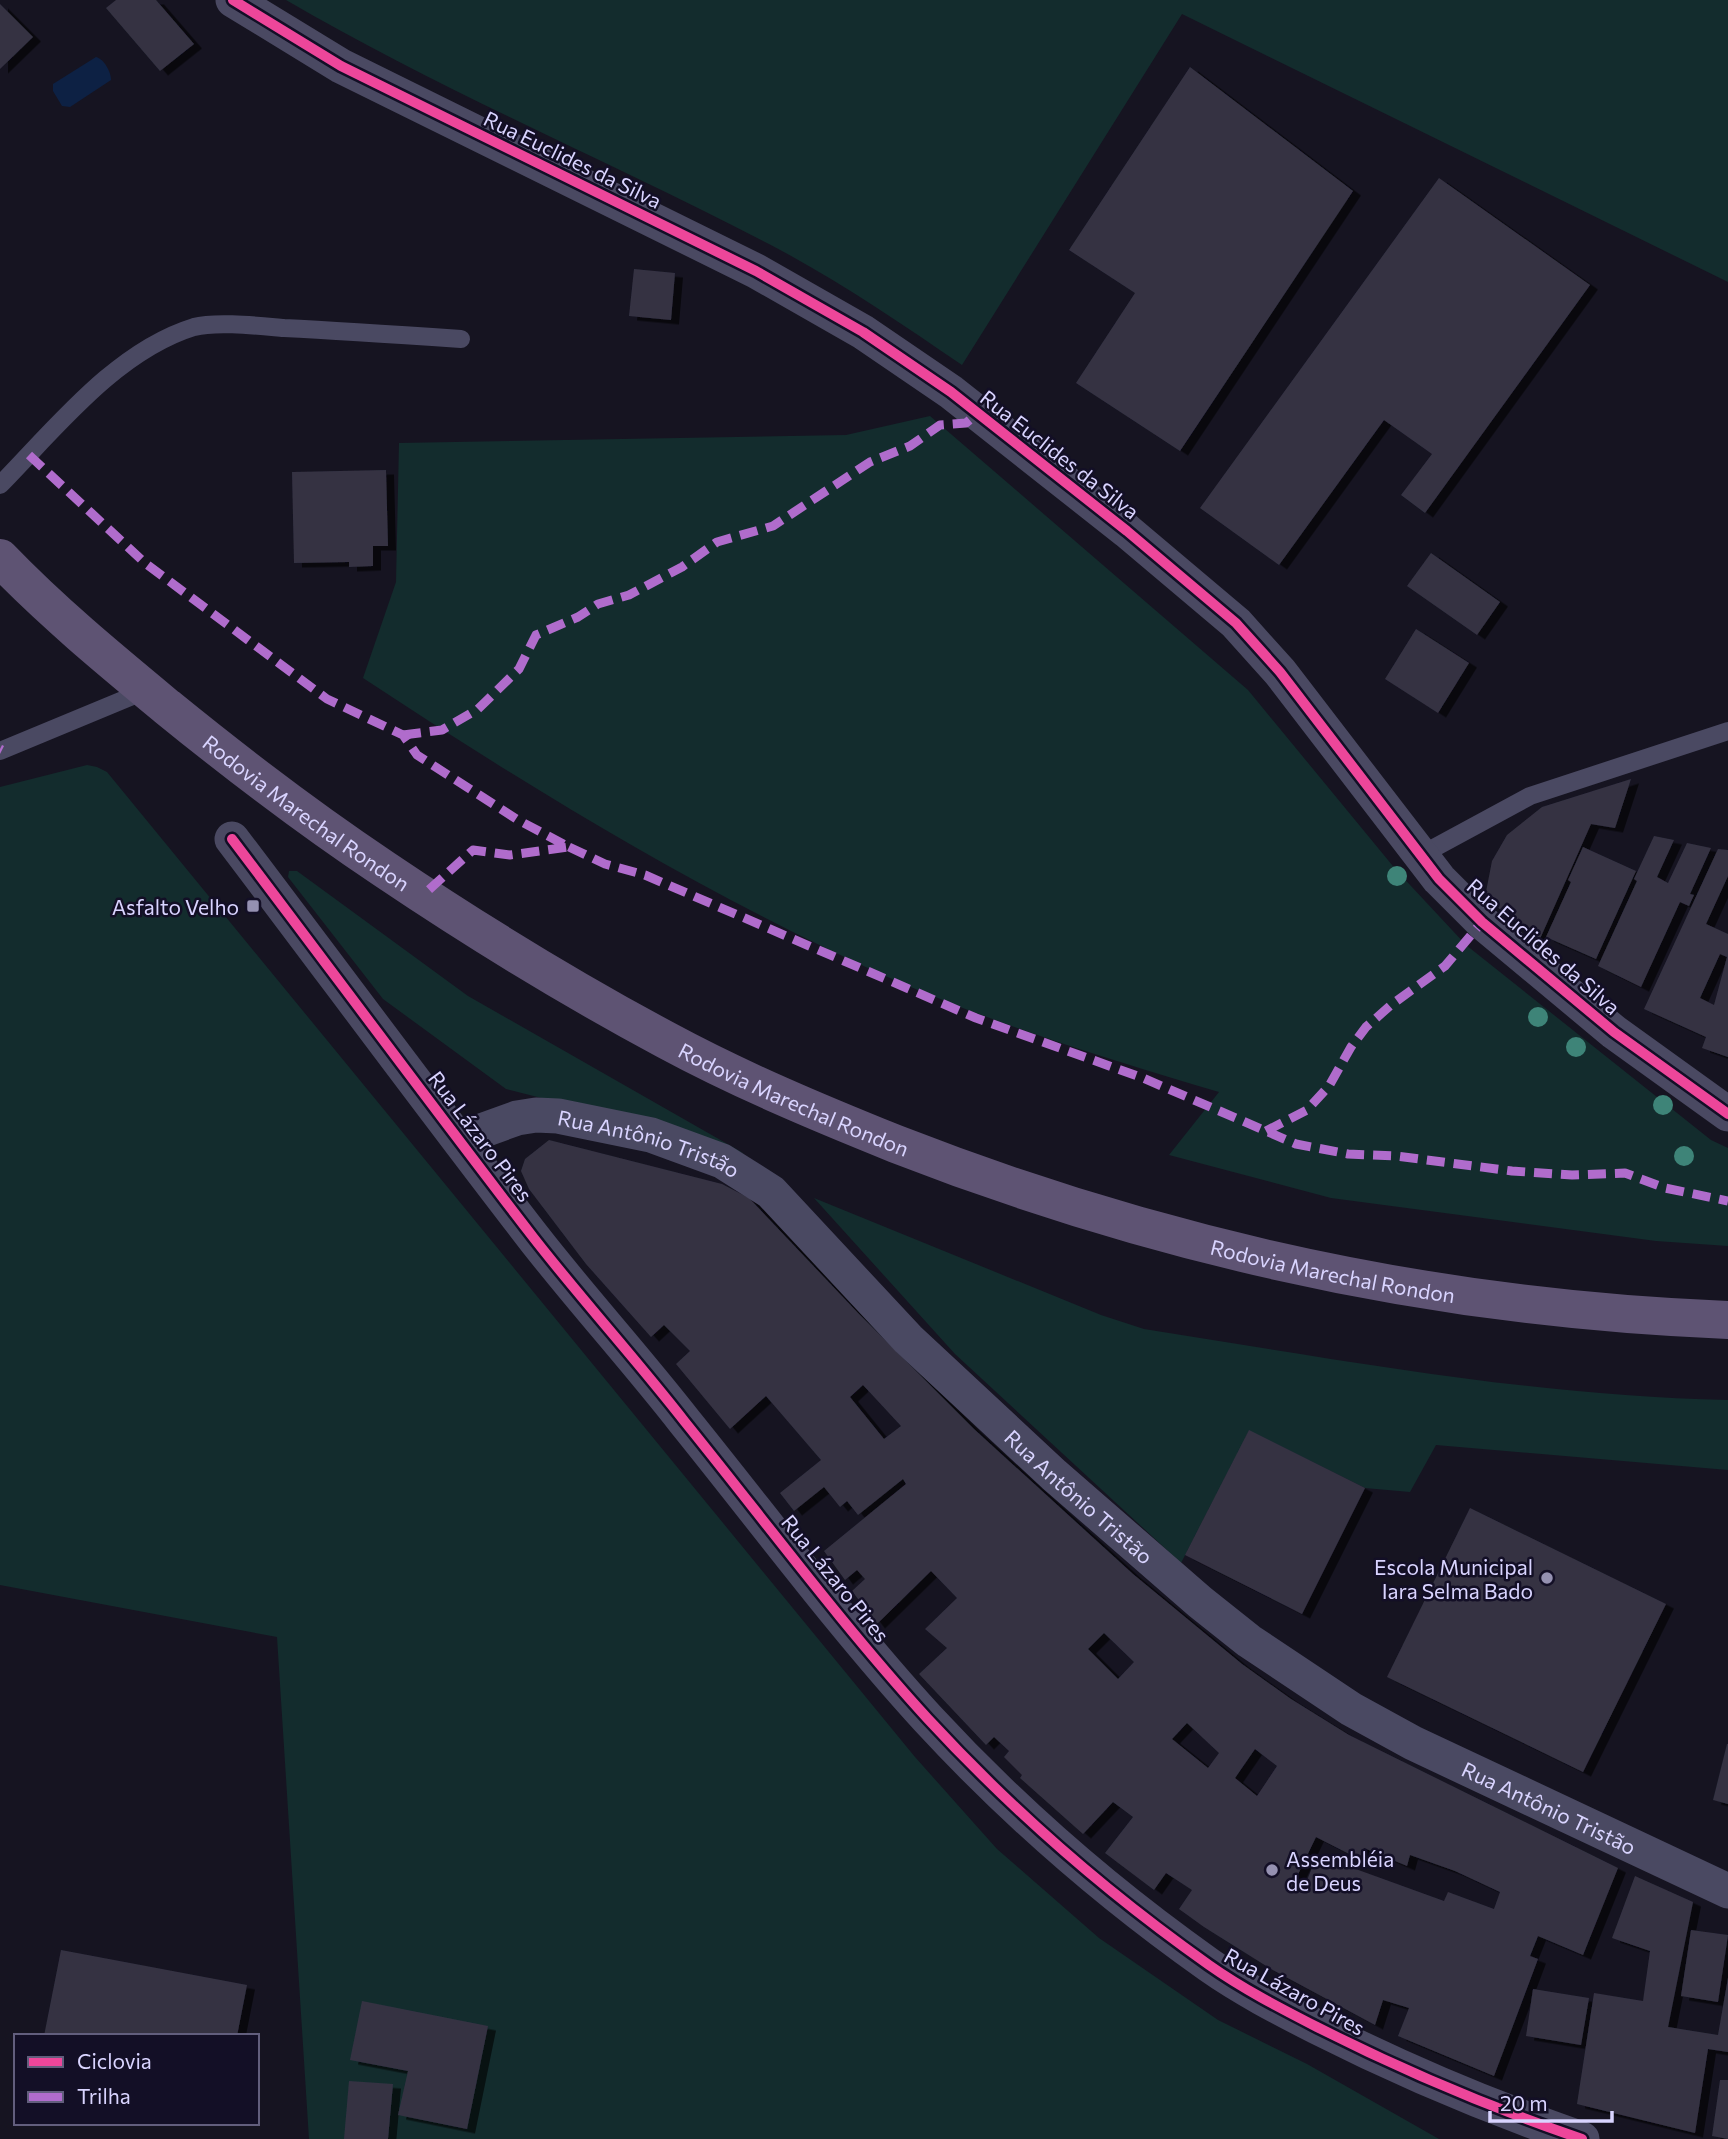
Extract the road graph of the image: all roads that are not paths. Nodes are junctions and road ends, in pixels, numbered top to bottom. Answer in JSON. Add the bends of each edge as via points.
{"nodes":[{"id":1,"x":233,"y":0,"type":"edge"},
{"id":2,"x":461,"y":339,"type":"dead end"},
{"id":3,"x":0,"y":485,"type":"edge"},
{"id":4,"x":0,"y":558,"type":"edge"},
{"id":5,"x":147,"y":690,"type":"junction"},
{"id":6,"x":1728,"y":731,"type":"edge"},
{"id":7,"x":0,"y":751,"type":"edge"},
{"id":8,"x":232,"y":839,"type":"dead end"},
{"id":9,"x":1421,"y":855,"type":"junction"},
{"id":10,"x":1728,"y":1114,"type":"edge"},
{"id":11,"x":459,"y":1139,"type":"junction"},
{"id":12,"x":1728,"y":1320,"type":"edge"},
{"id":13,"x":1728,"y":1891,"type":"edge"},
{"id":14,"x":1582,"y":2139,"type":"edge"}],
"edges":[{"from":1,"to":9,"type":"street","name":"Rua Euclides da Silva","via":[[341,66],[757,271],[863,332],[951,392],[1236,623],[1280,672]]},
{"from":2,"to":3,"type":"lane","via":[[241,325],[196,327],[123,365]]},
{"from":4,"to":5,"type":"main road","name":"Rodovia Marechal Rondon","via":[[93,648]]},
{"from":5,"to":7,"type":"lane"},
{"from":5,"to":12,"type":"main road","name":"Rodovia Marechal Rondon","via":[[313,822],[522,959],[670,1043],[824,1115],[982,1177],[1144,1229],[1309,1270],[1476,1299],[1646,1317]]},
{"from":6,"to":9,"type":"lane","via":[[1530,796]]},
{"from":8,"to":11,"type":"street","name":"Rua Lázaro Pires"},
{"from":9,"to":10,"type":"street","name":"Rua Euclides da Silva","via":[[1439,879],[1513,950],[1614,1032]]},
{"from":11,"to":13,"type":"street","name":"Rua Antônio Tristão","via":[[517,1118],[558,1116],[651,1135],[723,1161],[771,1192],[908,1339],[1054,1475],[1249,1640],[1351,1709],[1413,1742]]},
{"from":11,"to":14,"type":"street","name":"Rua Lázaro Pires","via":[[536,1241],[857,1636],[928,1719],[1059,1847],[1116,1896],[1269,2003],[1424,2077]]}]}
